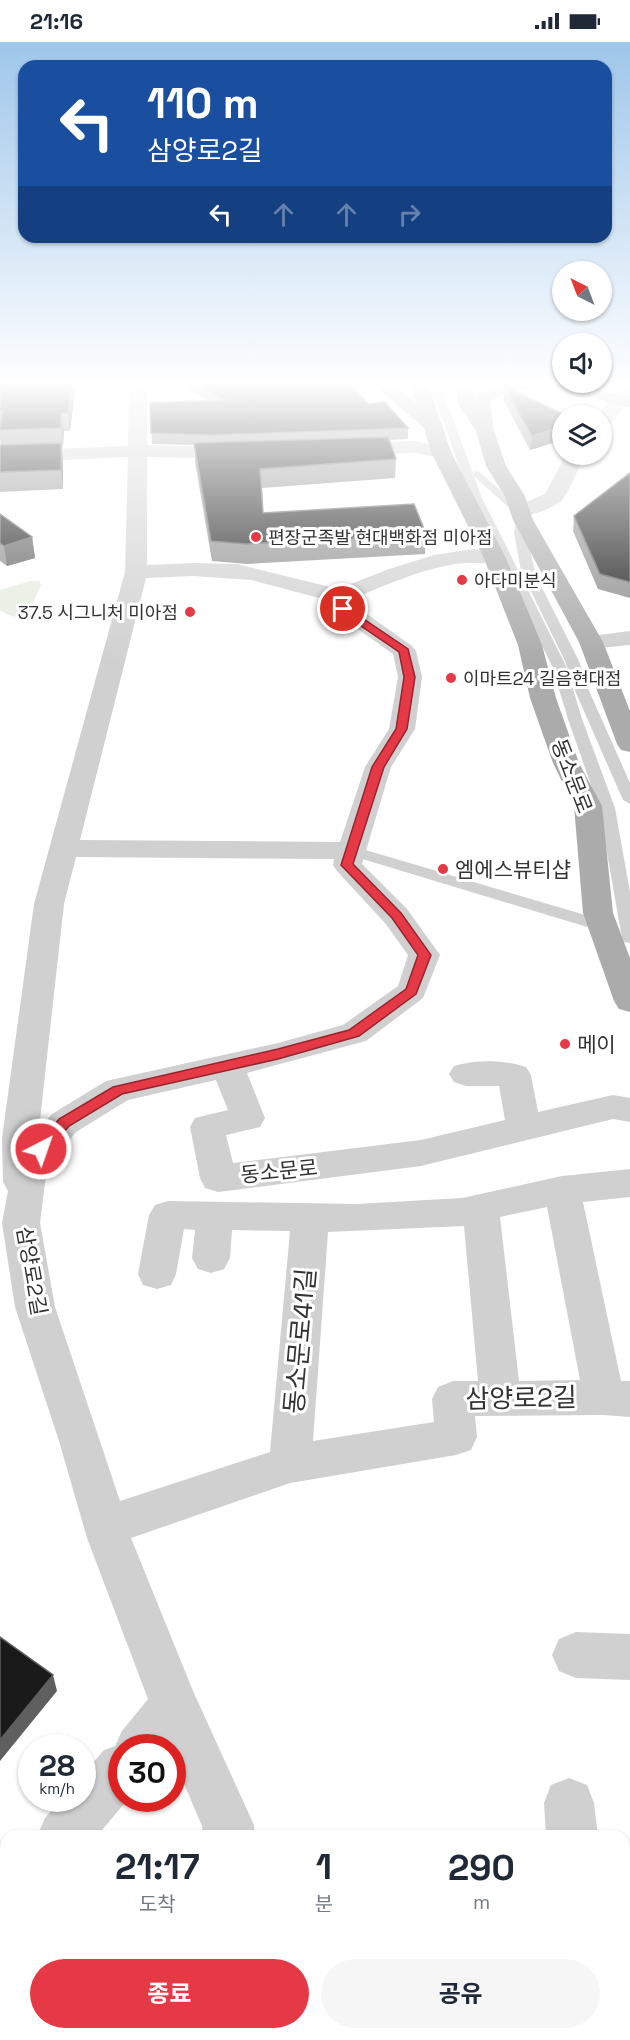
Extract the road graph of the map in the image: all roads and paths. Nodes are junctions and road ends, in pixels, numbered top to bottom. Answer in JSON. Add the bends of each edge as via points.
{"nodes":[{"id":1,"x":138,"y":477,"type":"edge"},
{"id":2,"x":454,"y":477,"type":"edge"},
{"id":3,"x":468,"y":477,"type":"edge"},
{"id":4,"x":479,"y":477,"type":"edge"},
{"id":5,"x":481,"y":477,"type":"edge"},
{"id":6,"x":503,"y":477,"type":"edge"},
{"id":7,"x":564,"y":477,"type":"edge"},
{"id":8,"x":521,"y":516,"type":"junction"},
{"id":9,"x":494,"y":556,"type":"junction"},
{"id":10,"x":136,"y":572,"type":"junction"},
{"id":11,"x":530,"y":576,"type":"junction"},
{"id":12,"x":340,"y":596,"type":"junction"},
{"id":13,"x":630,"y":638,"type":"edge"},
{"id":14,"x":591,"y":642,"type":"junction"},
{"id":15,"x":630,"y":744,"type":"edge"},
{"id":16,"x":630,"y":800,"type":"edge"},
{"id":17,"x":63,"y":848,"type":"junction"},
{"id":18,"x":349,"y":858,"type":"junction"},
{"id":19,"x":616,"y":932,"type":"edge"},
{"id":20,"x":630,"y":1001,"type":"edge"},
{"id":21,"x":227,"y":1064,"type":"junction"},
{"id":22,"x":466,"y":1074,"type":"dead end"},
{"id":23,"x":630,"y":1110,"type":"edge"},
{"id":24,"x":524,"y":1127,"type":"junction"},
{"id":25,"x":630,"y":1183,"type":"edge"},
{"id":26,"x":562,"y":1190,"type":"junction"},
{"id":27,"x":481,"y":1208,"type":"junction"},
{"id":28,"x":215,"y":1216,"type":"junction"},
{"id":29,"x":310,"y":1218,"type":"junction"},
{"id":30,"x":21,"y":1223,"type":"junction"},
{"id":31,"x":211,"y":1258,"type":"dead end"},
{"id":32,"x":157,"y":1274,"type":"dead end"},
{"id":33,"x":500,"y":1398,"type":"junction"},
{"id":34,"x":617,"y":1398,"type":"edge"},
{"id":35,"x":290,"y":1464,"type":"junction"},
{"id":36,"x":106,"y":1526,"type":"junction"},
{"id":37,"x":576,"y":1655,"type":"dead end"},
{"id":38,"x":630,"y":1657,"type":"edge"},
{"id":39,"x":175,"y":1705,"type":"junction"},
{"id":40,"x":151,"y":1734,"type":"edge"},
{"id":41,"x":108,"y":1784,"type":"edge"},
{"id":42,"x":68,"y":1830,"type":"edge"},
{"id":43,"x":228,"y":1830,"type":"edge"}],
"edges":[{"from":1,"to":10,"type":"street"},
{"from":2,"to":9,"type":"main road","name":"동소문로"},
{"from":3,"to":19,"type":"lane","via":[[559,666],[607,808]]},
{"from":4,"to":11,"type":"lane","via":[[487,500]]},
{"from":5,"to":8,"type":"lane"},
{"from":6,"to":8,"type":"main road"},
{"from":7,"to":8,"type":"street","via":[[553,498]]},
{"from":8,"to":11,"type":"lane","via":[[520,533]]},
{"from":8,"to":14,"type":"main road"},
{"from":9,"to":12,"type":"street","via":[[470,554],[429,561]]},
{"from":9,"to":19,"type":"main road","name":"동소문로","via":[[530,645],[543,698],[566,763],[588,806],[598,913]]},
{"from":10,"to":12,"type":"street","via":[[195,569],[250,573]]},
{"from":10,"to":17,"type":"street"},
{"from":11,"to":16,"type":"lane","via":[[572,661],[582,693]]},
{"from":12,"to":18,"type":"street","via":[[343,609],[404,651],[410,677],[402,729],[378,767]]},
{"from":13,"to":14,"type":"street"},
{"from":14,"to":15,"type":"main road"},
{"from":17,"to":18,"type":"street"},
{"from":17,"to":30,"type":"street","via":[[49,904],[20,1138]]},
{"from":18,"to":19,"type":"lane"},
{"from":18,"to":21,"type":"street","name":"삼양로2길","via":[[424,955],[412,991],[354,1033]]},
{"from":19,"to":20,"type":"main road","name":"동소문로"},
{"from":21,"to":24,"type":"street","name":"동소문로","via":[[248,1118],[207,1127],[218,1178],[421,1153]]},
{"from":21,"to":30,"type":"street","name":"삼양로2길","via":[[118,1090],[64,1123],[30,1163]]},
{"from":22,"to":24,"type":"street","via":[[514,1075]]},
{"from":23,"to":24,"type":"street","name":"동소문로","via":[[613,1107]]},
{"from":25,"to":26,"type":"street"},
{"from":26,"to":27,"type":"street"},
{"from":26,"to":34,"type":"street"},
{"from":27,"to":29,"type":"street","via":[[439,1214]]},
{"from":27,"to":33,"type":"street"},
{"from":28,"to":29,"type":"street"},
{"from":28,"to":31,"type":"street"},
{"from":28,"to":32,"type":"street","via":[[168,1215]]},
{"from":29,"to":35,"type":"street","name":"동소문로41길"},
{"from":30,"to":36,"type":"street","name":"삼양로2길","via":[[35,1307]]},
{"from":33,"to":34,"type":"street","name":"삼양로2길"},
{"from":33,"to":35,"type":"street","name":"삼양로2길","via":[[453,1399],[456,1437]]},
{"from":35,"to":36,"type":"street","name":"삼양로2길"},
{"from":36,"to":39,"type":"street","name":"삼양로2길"},
{"from":37,"to":38,"type":"street"},
{"from":39,"to":40,"type":"street"},
{"from":39,"to":43,"type":"street","name":"삼양로2길"},
{"from":41,"to":42,"type":"street"}]}
